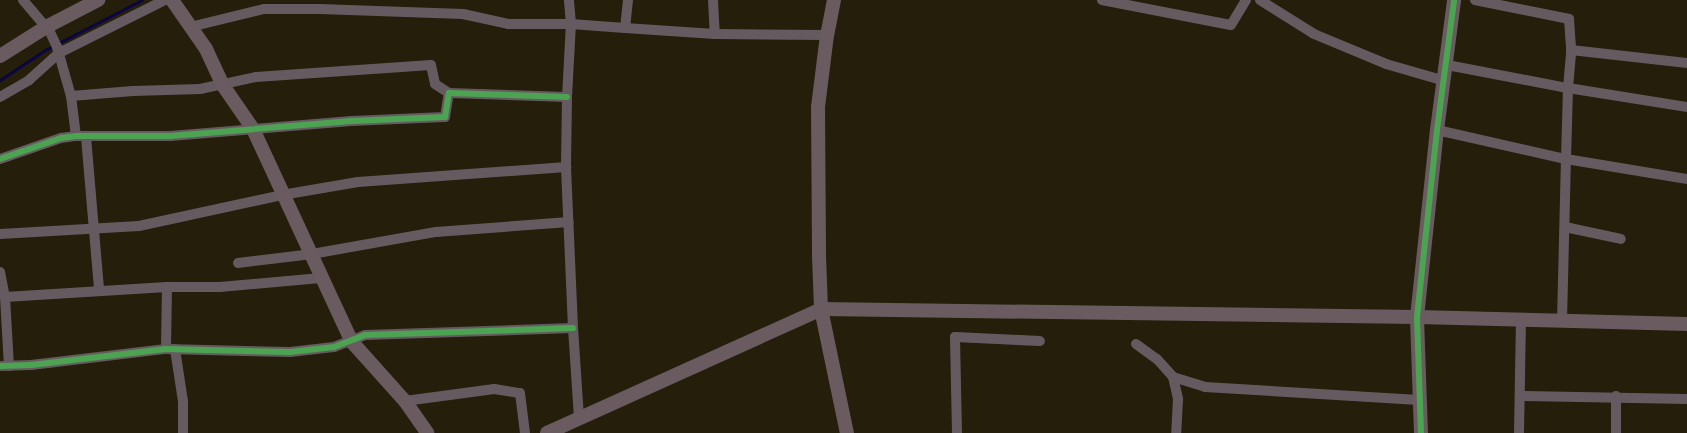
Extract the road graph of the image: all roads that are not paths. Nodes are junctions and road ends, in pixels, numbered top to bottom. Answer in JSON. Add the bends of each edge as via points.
{"nodes":[{"id":1,"x":22,"y":0,"type":"edge"},
{"id":2,"x":98,"y":0,"type":"edge"},
{"id":3,"x":165,"y":0,"type":"edge"},
{"id":4,"x":172,"y":0,"type":"edge"},
{"id":5,"x":569,"y":0,"type":"edge"},
{"id":6,"x":628,"y":0,"type":"edge"},
{"id":7,"x":713,"y":0,"type":"edge"},
{"id":8,"x":834,"y":0,"type":"edge"},
{"id":9,"x":1102,"y":0,"type":"edge"},
{"id":10,"x":1246,"y":0,"type":"edge"},
{"id":11,"x":1260,"y":0,"type":"edge"},
{"id":12,"x":1454,"y":0,"type":"edge"},
{"id":13,"x":1475,"y":0,"type":"edge"},
{"id":14,"x":571,"y":24,"type":"junction"},
{"id":15,"x":190,"y":27,"type":"junction"},
{"id":16,"x":625,"y":28,"type":"junction"},
{"id":17,"x":48,"y":29,"type":"junction"},
{"id":18,"x":714,"y":34,"type":"junction"},
{"id":19,"x":827,"y":35,"type":"junction"},
{"id":20,"x":58,"y":50,"type":"junction"},
{"id":21,"x":1571,"y":50,"type":"junction"},
{"id":22,"x":0,"y":56,"type":"edge"},
{"id":23,"x":1687,"y":63,"type":"edge"},
{"id":24,"x":1447,"y":65,"type":"junction"},
{"id":25,"x":1445,"y":81,"type":"junction"},
{"id":26,"x":222,"y":84,"type":"junction"},
{"id":27,"x":1568,"y":88,"type":"junction"},
{"id":28,"x":449,"y":93,"type":"junction"},
{"id":29,"x":71,"y":96,"type":"junction"},
{"id":30,"x":0,"y":97,"type":"edge"},
{"id":31,"x":567,"y":97,"type":"junction"},
{"id":32,"x":1687,"y":107,"type":"edge"},
{"id":33,"x":253,"y":129,"type":"junction"},
{"id":34,"x":1437,"y":130,"type":"junction"},
{"id":35,"x":81,"y":136,"type":"junction"},
{"id":36,"x":0,"y":159,"type":"edge"},
{"id":37,"x":1566,"y":159,"type":"junction"},
{"id":38,"x":566,"y":167,"type":"junction"},
{"id":39,"x":1687,"y":179,"type":"edge"},
{"id":40,"x":282,"y":194,"type":"junction"},
{"id":41,"x":569,"y":222,"type":"junction"},
{"id":42,"x":95,"y":227,"type":"junction"},
{"id":43,"x":1565,"y":227,"type":"junction"},
{"id":44,"x":0,"y":234,"type":"edge"},
{"id":45,"x":1621,"y":239,"type":"dead end"},
{"id":46,"x":312,"y":254,"type":"junction"},
{"id":47,"x":238,"y":262,"type":"dead end"},
{"id":48,"x":0,"y":272,"type":"edge"},
{"id":49,"x":321,"y":278,"type":"junction"},
{"id":50,"x":167,"y":286,"type":"junction"},
{"id":51,"x":99,"y":290,"type":"junction"},
{"id":52,"x":5,"y":297,"type":"junction"},
{"id":53,"x":821,"y":309,"type":"junction"},
{"id":54,"x":1417,"y":318,"type":"junction"},
{"id":55,"x":1521,"y":320,"type":"junction"},
{"id":56,"x":1562,"y":321,"type":"junction"},
{"id":57,"x":1687,"y":324,"type":"edge"},
{"id":58,"x":573,"y":328,"type":"junction"},
{"id":59,"x":1040,"y":341,"type":"dead end"},
{"id":60,"x":352,"y":342,"type":"junction"},
{"id":61,"x":1136,"y":344,"type":"dead end"},
{"id":62,"x":170,"y":349,"type":"junction"},
{"id":63,"x":5,"y":366,"type":"edge"},
{"id":64,"x":1173,"y":376,"type":"junction"},
{"id":65,"x":1520,"y":396,"type":"junction"},
{"id":66,"x":1616,"y":396,"type":"junction"},
{"id":67,"x":1687,"y":399,"type":"edge"},
{"id":68,"x":1419,"y":400,"type":"junction"},
{"id":69,"x":405,"y":401,"type":"junction"},
{"id":70,"x":579,"y":418,"type":"junction"},
{"id":71,"x":183,"y":433,"type":"edge"},
{"id":72,"x":424,"y":433,"type":"edge"},
{"id":73,"x":525,"y":433,"type":"edge"},
{"id":74,"x":547,"y":433,"type":"edge"},
{"id":75,"x":847,"y":433,"type":"edge"},
{"id":76,"x":957,"y":433,"type":"edge"},
{"id":77,"x":1176,"y":433,"type":"edge"},
{"id":78,"x":1421,"y":433,"type":"edge"},
{"id":79,"x":1519,"y":433,"type":"edge"},
{"id":80,"x":1616,"y":433,"type":"edge"}],
"edges":[{"from":1,"to":17,"type":"street"},
{"from":2,"to":17,"type":"main road"},
{"from":3,"to":20,"type":"street"},
{"from":4,"to":15,"type":"main road"},
{"from":5,"to":14,"type":"street"},
{"from":6,"to":16,"type":"street"},
{"from":7,"to":18,"type":"street"},
{"from":8,"to":19,"type":"main road"},
{"from":9,"to":10,"type":"street","via":[[1231,25]]},
{"from":11,"to":25,"type":"street","via":[[1314,34],[1386,64]]},
{"from":12,"to":24,"type":"main road"},
{"from":13,"to":21,"type":"street","via":[[1570,19]]},
{"from":14,"to":15,"type":"street","via":[[508,24],[463,14],[264,9]]},
{"from":14,"to":16,"type":"street"},
{"from":14,"to":31,"type":"street"},
{"from":15,"to":26,"type":"main road","via":[[206,50]]},
{"from":16,"to":18,"type":"street"},
{"from":17,"to":20,"type":"street"},
{"from":17,"to":22,"type":"main road"},
{"from":18,"to":19,"type":"street"},
{"from":19,"to":53,"type":"main road","via":[[818,107]]},
{"from":20,"to":29,"type":"street"},
{"from":20,"to":30,"type":"street","via":[[29,80]]},
{"from":21,"to":23,"type":"street"},
{"from":21,"to":27,"type":"street"},
{"from":24,"to":25,"type":"main road"},
{"from":24,"to":27,"type":"street"},
{"from":25,"to":34,"type":"main road"},
{"from":26,"to":28,"type":"street","via":[[256,77],[431,65],[435,84]]},
{"from":26,"to":29,"type":"street","via":[[200,89]]},
{"from":26,"to":33,"type":"main road"},
{"from":27,"to":32,"type":"street"},
{"from":27,"to":37,"type":"street"},
{"from":28,"to":31,"type":"street"},
{"from":28,"to":33,"type":"street","via":[[445,117]]},
{"from":29,"to":35,"type":"street"},
{"from":31,"to":38,"type":"street"},
{"from":33,"to":35,"type":"street","via":[[170,136]]},
{"from":33,"to":40,"type":"main road"},
{"from":34,"to":37,"type":"street"},
{"from":34,"to":54,"type":"main road"},
{"from":35,"to":36,"type":"street","via":[[61,138]]},
{"from":35,"to":42,"type":"street"},
{"from":37,"to":39,"type":"street"},
{"from":37,"to":43,"type":"street"},
{"from":38,"to":40,"type":"street","via":[[358,182]]},
{"from":38,"to":41,"type":"street"},
{"from":40,"to":42,"type":"street","via":[[140,226]]},
{"from":40,"to":46,"type":"main road"},
{"from":41,"to":46,"type":"street","via":[[436,232]]},
{"from":41,"to":58,"type":"street"},
{"from":42,"to":44,"type":"street"},
{"from":42,"to":51,"type":"street"},
{"from":43,"to":45,"type":"street"},
{"from":43,"to":56,"type":"street"},
{"from":46,"to":47,"type":"street"},
{"from":46,"to":49,"type":"main road"},
{"from":48,"to":52,"type":"street"},
{"from":49,"to":50,"type":"street","via":[[220,288]]},
{"from":49,"to":60,"type":"main road"},
{"from":50,"to":51,"type":"street"},
{"from":50,"to":62,"type":"street"},
{"from":51,"to":52,"type":"street"},
{"from":52,"to":63,"type":"street"},
{"from":53,"to":54,"type":"main road"},
{"from":53,"to":70,"type":"main road"},
{"from":53,"to":75,"type":"main road"},
{"from":54,"to":55,"type":"main road"},
{"from":54,"to":68,"type":"main road"},
{"from":55,"to":56,"type":"main road"},
{"from":55,"to":65,"type":"street"},
{"from":56,"to":57,"type":"main road"},
{"from":58,"to":60,"type":"street","via":[[365,334]]},
{"from":58,"to":70,"type":"street"},
{"from":59,"to":76,"type":"street","via":[[955,337]]},
{"from":60,"to":62,"type":"street","via":[[290,352]]},
{"from":60,"to":69,"type":"main road"},
{"from":61,"to":64,"type":"street"},
{"from":62,"to":63,"type":"street"},
{"from":62,"to":71,"type":"street","via":[[183,401]]},
{"from":64,"to":68,"type":"street","via":[[1205,388]]},
{"from":64,"to":77,"type":"street","via":[[1178,399]]},
{"from":65,"to":66,"type":"street"},
{"from":65,"to":79,"type":"street"},
{"from":66,"to":67,"type":"street"},
{"from":66,"to":80,"type":"street"},
{"from":68,"to":78,"type":"main road"},
{"from":69,"to":72,"type":"main road"},
{"from":69,"to":73,"type":"street","via":[[494,389],[520,393]]},
{"from":70,"to":74,"type":"main road"}]}
